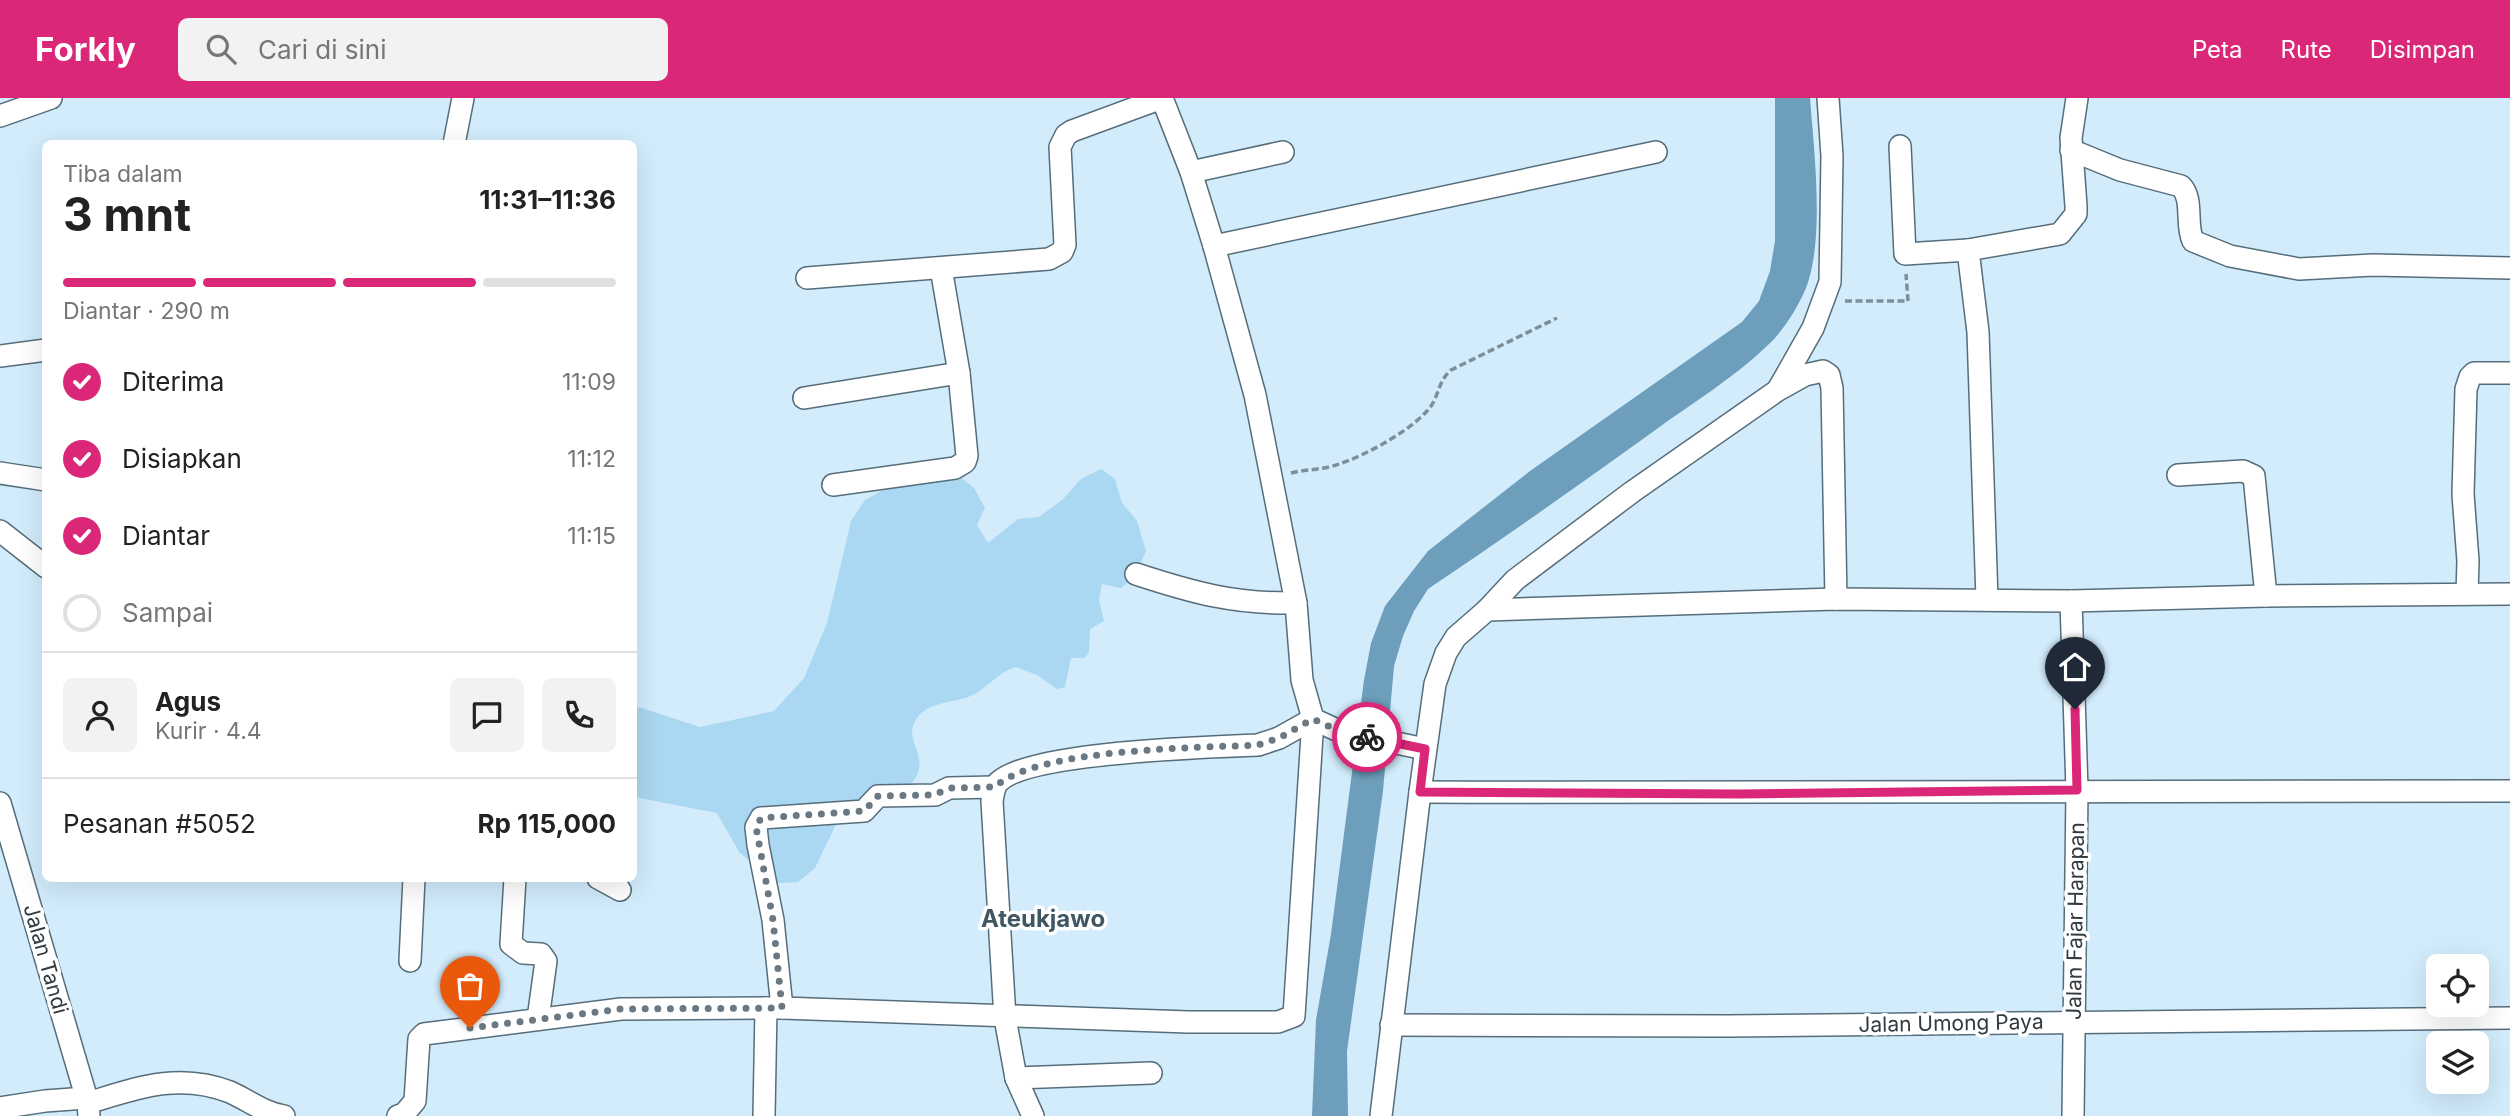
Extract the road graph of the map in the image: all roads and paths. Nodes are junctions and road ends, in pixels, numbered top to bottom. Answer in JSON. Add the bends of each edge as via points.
{"nodes":[{"id":1,"x":51,"y":98,"type":"edge"},
{"id":2,"x":463,"y":98,"type":"edge"},
{"id":3,"x":1162,"y":98,"type":"edge"},
{"id":4,"x":1828,"y":98,"type":"edge"},
{"id":5,"x":2077,"y":98,"type":"edge"},
{"id":6,"x":0,"y":116,"type":"edge"},
{"id":7,"x":455,"y":140,"type":"edge"},
{"id":8,"x":1900,"y":146,"type":"dead end"},
{"id":9,"x":2071,"y":150,"type":"junction"},
{"id":10,"x":1283,"y":152,"type":"dead end"},
{"id":11,"x":1656,"y":152,"type":"dead end"},
{"id":12,"x":1191,"y":172,"type":"junction"},
{"id":13,"x":1214,"y":246,"type":"junction"},
{"id":14,"x":1968,"y":250,"type":"junction"},
{"id":15,"x":1905,"y":254,"type":"junction"},
{"id":16,"x":941,"y":268,"type":"junction"},
{"id":17,"x":2510,"y":268,"type":"edge"},
{"id":18,"x":807,"y":278,"type":"dead end"},
{"id":19,"x":1824,"y":301,"type":"junction"},
{"id":20,"x":1557,"y":318,"type":"dead end"},
{"id":21,"x":42,"y":351,"type":"edge"},
{"id":22,"x":0,"y":356,"type":"edge"},
{"id":23,"x":959,"y":373,"type":"junction"},
{"id":24,"x":2510,"y":373,"type":"edge"},
{"id":25,"x":1778,"y":390,"type":"junction"},
{"id":26,"x":804,"y":398,"type":"dead end"},
{"id":27,"x":0,"y":473,"type":"edge"},
{"id":28,"x":2178,"y":475,"type":"dead end"},
{"id":29,"x":1272,"y":477,"type":"junction"},
{"id":30,"x":42,"y":479,"type":"edge"},
{"id":31,"x":833,"y":485,"type":"dead end"},
{"id":32,"x":0,"y":531,"type":"edge"},
{"id":33,"x":42,"y":564,"type":"edge"},
{"id":34,"x":1136,"y":574,"type":"dead end"},
{"id":35,"x":2467,"y":593,"type":"junction"},
{"id":36,"x":2510,"y":594,"type":"edge"},
{"id":37,"x":2266,"y":596,"type":"junction"},
{"id":38,"x":1836,"y":598,"type":"junction"},
{"id":39,"x":1987,"y":598,"type":"junction"},
{"id":40,"x":2071,"y":601,"type":"junction"},
{"id":41,"x":1296,"y":603,"type":"junction"},
{"id":42,"x":1487,"y":610,"type":"junction"},
{"id":43,"x":1313,"y":719,"type":"junction"},
{"id":44,"x":1417,"y":747,"type":"junction"},
{"id":45,"x":995,"y":787,"type":"junction"},
{"id":46,"x":2077,"y":790,"type":"junction"},
{"id":47,"x":2510,"y":790,"type":"edge"},
{"id":48,"x":1420,"y":792,"type":"junction"},
{"id":49,"x":1,"y":807,"type":"edge"},
{"id":50,"x":414,"y":882,"type":"edge"},
{"id":51,"x":514,"y":882,"type":"edge"},
{"id":52,"x":605,"y":882,"type":"edge"},
{"id":53,"x":620,"y":890,"type":"dead end"},
{"id":54,"x":410,"y":961,"type":"dead end"},
{"id":55,"x":774,"y":1008,"type":"junction"},
{"id":56,"x":537,"y":1018,"type":"junction"},
{"id":57,"x":1005,"y":1018,"type":"junction"},
{"id":58,"x":2510,"y":1018,"type":"edge"},
{"id":59,"x":2074,"y":1021,"type":"junction"},
{"id":60,"x":1391,"y":1025,"type":"junction"},
{"id":61,"x":1151,"y":1073,"type":"dead end"},
{"id":62,"x":1016,"y":1078,"type":"junction"},
{"id":63,"x":88,"y":1105,"type":"edge"},
{"id":64,"x":0,"y":1108,"type":"edge"},
{"id":65,"x":284,"y":1116,"type":"edge"},
{"id":66,"x":398,"y":1116,"type":"edge"},
{"id":67,"x":764,"y":1116,"type":"edge"},
{"id":68,"x":1033,"y":1116,"type":"edge"},
{"id":69,"x":1381,"y":1116,"type":"edge"},
{"id":70,"x":2074,"y":1116,"type":"edge"}],
"edges":[{"from":1,"to":6,"type":"street"},
{"from":2,"to":7,"type":"street"},
{"from":3,"to":12,"type":"street"},
{"from":3,"to":16,"type":"street","via":[[1072,131],[1062,141],[1065,246],[1057,257]]},
{"from":4,"to":19,"type":"street","via":[[1832,244]]},
{"from":5,"to":9,"type":"street"},
{"from":8,"to":15,"type":"street"},
{"from":9,"to":14,"type":"street","via":[[2076,214],[2060,234]]},
{"from":9,"to":17,"type":"street","via":[[2120,170],[2181,186],[2186,191],[2193,241],[2230,256],[2299,270],[2373,265]]},
{"from":10,"to":12,"type":"street"},
{"from":11,"to":13,"type":"street"},
{"from":12,"to":13,"type":"street"},
{"from":13,"to":29,"type":"street"},
{"from":14,"to":15,"type":"street"},
{"from":14,"to":39,"type":"street","via":[[1978,332]]},
{"from":15,"to":19,"type":"path","via":[[1908,301]]},
{"from":16,"to":18,"type":"street"},
{"from":16,"to":23,"type":"street"},
{"from":19,"to":25,"type":"street"},
{"from":20,"to":29,"type":"path","via":[[1451,370],[1442,378],[1429,410],[1378,445],[1337,465]]},
{"from":21,"to":22,"type":"street"},
{"from":23,"to":26,"type":"street"},
{"from":23,"to":31,"type":"street","via":[[967,456],[961,466]]},
{"from":24,"to":35,"type":"street","via":[[2474,373],[2466,389],[2463,494]]},
{"from":25,"to":38,"type":"street","via":[[1815,372],[1823,371],[1831,380]]},
{"from":25,"to":42,"type":"street","via":[[1515,580]]},
{"from":27,"to":30,"type":"street"},
{"from":28,"to":37,"type":"street","via":[[2243,471],[2255,476]]},
{"from":29,"to":41,"type":"street"},
{"from":32,"to":33,"type":"street"},
{"from":34,"to":41,"type":"street","via":[[1197,594],[1260,604]]},
{"from":35,"to":36,"type":"street"},
{"from":35,"to":37,"type":"street"},
{"from":37,"to":40,"type":"street"},
{"from":38,"to":39,"type":"street"},
{"from":38,"to":42,"type":"street"},
{"from":39,"to":40,"type":"street"},
{"from":40,"to":46,"type":"street","name":"Jalan Fajar Harapan"},
{"from":41,"to":43,"type":"street","via":[[1302,680]]},
{"from":42,"to":44,"type":"street","via":[[1456,637],[1446,653]]},
{"from":43,"to":44,"type":"street","via":[[1339,731]]},
{"from":43,"to":45,"type":"street","via":[[1258,745],[1096,754],[1032,768]]},
{"from":43,"to":57,"type":"street","via":[[1294,1016],[1278,1022]]},
{"from":44,"to":48,"type":"street"},
{"from":45,"to":55,"type":"street","via":[[878,796],[864,811],[761,818],[756,827],[773,920]]},
{"from":45,"to":57,"type":"street","via":[[992,801]]},
{"from":46,"to":47,"type":"street"},
{"from":46,"to":48,"type":"street"},
{"from":46,"to":59,"type":"street","name":"Jalan Fajar Harapan"},
{"from":48,"to":60,"type":"street"},
{"from":49,"to":63,"type":"street","name":"Jalan Tandi"},
{"from":50,"to":54,"type":"street"},
{"from":51,"to":56,"type":"street","via":[[511,944],[523,953],[541,954],[546,961]]},
{"from":52,"to":53,"type":"street"},
{"from":55,"to":56,"type":"street","via":[[621,1009]]},
{"from":55,"to":57,"type":"street"},
{"from":55,"to":67,"type":"street"},
{"from":56,"to":66,"type":"street","via":[[421,1036],[415,1101]]},
{"from":57,"to":62,"type":"street"},
{"from":58,"to":59,"type":"street","name":"Jalan Umong Paya"},
{"from":59,"to":60,"type":"street","name":"Jalan Umong Paya"},
{"from":59,"to":70,"type":"street","name":"Jalan Fajar Harapan"},
{"from":60,"to":69,"type":"street"},
{"from":61,"to":62,"type":"street"},
{"from":62,"to":68,"type":"street"},
{"from":63,"to":64,"type":"street","via":[[13,1104]]},
{"from":63,"to":65,"type":"street","via":[[155,1083],[188,1083],[212,1086]]}]}
